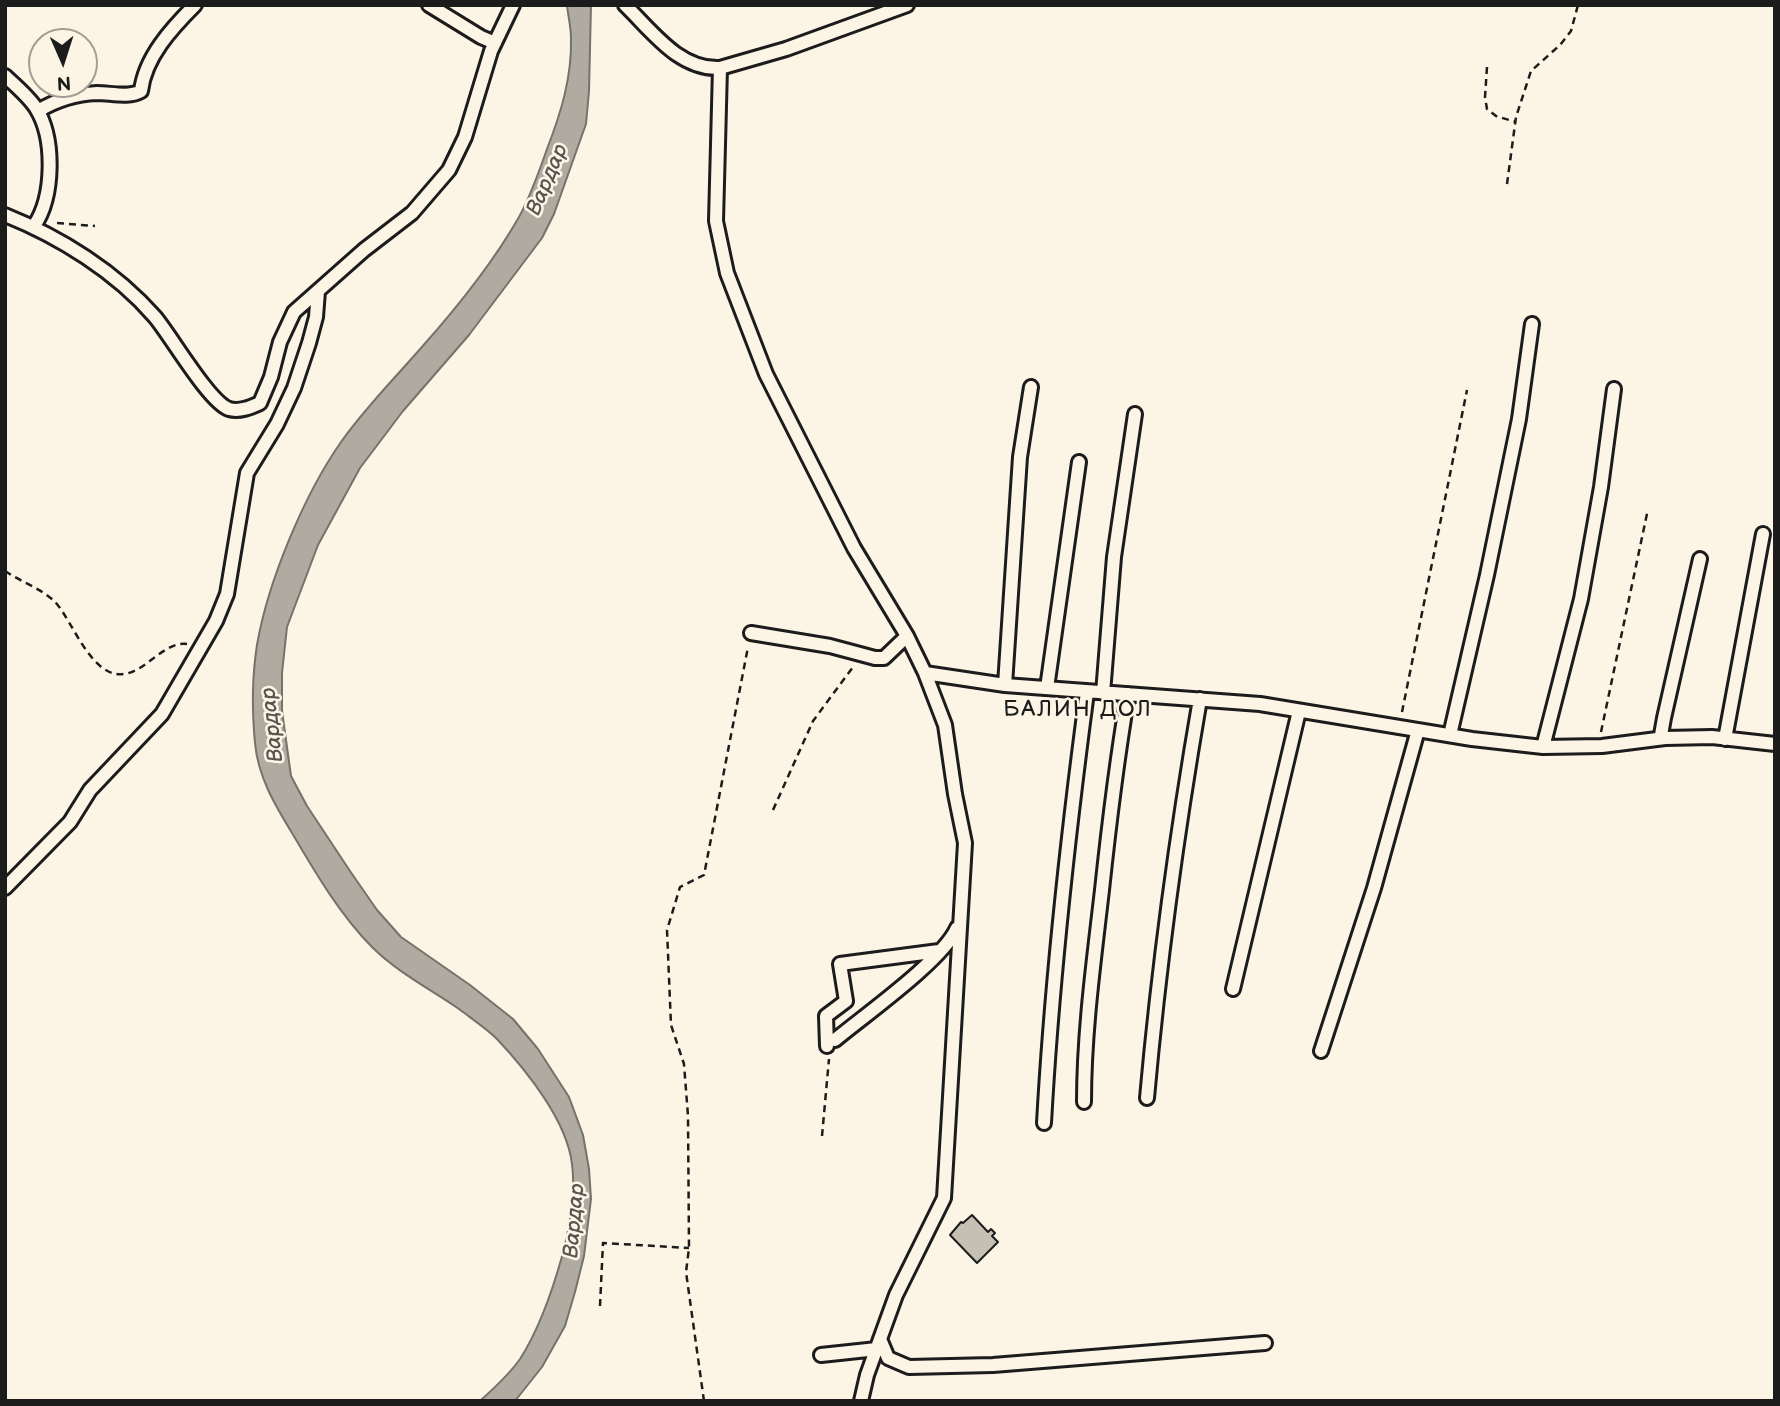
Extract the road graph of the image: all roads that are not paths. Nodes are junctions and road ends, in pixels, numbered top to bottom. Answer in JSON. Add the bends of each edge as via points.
{"nodes":[{"id":1,"x":195,"y":5,"type":"edge"},
{"id":2,"x":429,"y":5,"type":"edge"},
{"id":3,"x":513,"y":5,"type":"edge"},
{"id":4,"x":625,"y":5,"type":"edge"},
{"id":5,"x":907,"y":5,"type":"edge"},
{"id":6,"x":495,"y":43,"type":"junction"},
{"id":7,"x":719,"y":68,"type":"junction"},
{"id":8,"x":5,"y":76,"type":"edge"},
{"id":9,"x":38,"y":111,"type":"junction"},
{"id":10,"x":5,"y":215,"type":"edge"},
{"id":11,"x":35,"y":223,"type":"junction"},
{"id":12,"x":318,"y":291,"type":"junction"},
{"id":13,"x":1532,"y":324,"type":"dead end"},
{"id":14,"x":1031,"y":387,"type":"dead end"},
{"id":15,"x":1614,"y":389,"type":"dead end"},
{"id":16,"x":1135,"y":414,"type":"dead end"},
{"id":17,"x":1079,"y":462,"type":"dead end"},
{"id":18,"x":1763,"y":534,"type":"dead end"},
{"id":19,"x":1700,"y":559,"type":"dead end"},
{"id":20,"x":751,"y":633,"type":"road end"},
{"id":21,"x":907,"y":636,"type":"junction"},
{"id":22,"x":925,"y":673,"type":"junction"},
{"id":23,"x":1005,"y":685,"type":"junction"},
{"id":24,"x":1047,"y":688,"type":"junction"},
{"id":25,"x":1087,"y":692,"type":"junction"},
{"id":26,"x":1103,"y":693,"type":"junction"},
{"id":27,"x":1128,"y":694,"type":"junction"},
{"id":28,"x":1200,"y":699,"type":"junction"},
{"id":29,"x":1299,"y":711,"type":"junction"},
{"id":30,"x":1418,"y":730,"type":"junction"},
{"id":31,"x":1450,"y":735,"type":"junction"},
{"id":32,"x":1665,"y":738,"type":"junction"},
{"id":33,"x":1725,"y":739,"type":"junction"},
{"id":34,"x":1775,"y":744,"type":"edge"},
{"id":35,"x":1544,"y":747,"type":"junction"},
{"id":36,"x":5,"y":888,"type":"edge"},
{"id":37,"x":961,"y":918,"type":"junction"},
{"id":38,"x":939,"y":951,"type":"junction"},
{"id":39,"x":1233,"y":989,"type":"dead end"},
{"id":40,"x":1321,"y":1051,"type":"dead end"},
{"id":41,"x":1147,"y":1098,"type":"dead end"},
{"id":42,"x":1084,"y":1102,"type":"dead end"},
{"id":43,"x":1044,"y":1123,"type":"dead end"},
{"id":44,"x":1265,"y":1343,"type":"dead end"},
{"id":45,"x":878,"y":1344,"type":"junction"},
{"id":46,"x":821,"y":1355,"type":"dead end"},
{"id":47,"x":861,"y":1401,"type":"edge"}],
"edges":[{"from":1,"to":9,"type":"street","via":[[153,55],[141,91],[62,99]]},
{"from":2,"to":6,"type":"street"},
{"from":3,"to":6,"type":"street"},
{"from":4,"to":7,"type":"street","via":[[679,57]]},
{"from":5,"to":7,"type":"street"},
{"from":6,"to":12,"type":"street","via":[[466,137],[449,170],[412,213]]},
{"from":7,"to":21,"type":"street","via":[[716,221],[727,273],[766,374],[854,548]]},
{"from":8,"to":9,"type":"street"},
{"from":9,"to":11,"type":"street","via":[[51,166]]},
{"from":10,"to":11,"type":"street"},
{"from":11,"to":12,"type":"street","via":[[108,272],[154,316],[215,398],[229,408],[246,410],[260,403],[294,312]]},
{"from":12,"to":36,"type":"street","via":[[312,330],[294,388],[247,473],[227,594],[200,651],[162,714],[90,790],[70,822]]},
{"from":13,"to":31,"type":"street","via":[[1519,419]]},
{"from":14,"to":23,"type":"street","via":[[1020,457]]},
{"from":15,"to":35,"type":"street","via":[[1581,599]]},
{"from":16,"to":26,"type":"street","via":[[1114,557]]},
{"from":17,"to":24,"type":"street"},
{"from":18,"to":33,"type":"street"},
{"from":19,"to":32,"type":"street","via":[[1664,718],[1661,735]]},
{"from":20,"to":21,"type":"street","via":[[884,657]]},
{"from":21,"to":22,"type":"street"},
{"from":22,"to":23,"type":"street"},
{"from":22,"to":37,"type":"street","via":[[945,725],[965,843]]},
{"from":23,"to":24,"type":"street"},
{"from":24,"to":25,"type":"street"},
{"from":25,"to":26,"type":"street"},
{"from":25,"to":43,"type":"street","via":[[1063,876]]},
{"from":26,"to":27,"type":"street"},
{"from":27,"to":28,"type":"street"},
{"from":27,"to":42,"type":"street","via":[[1095,942]]},
{"from":28,"to":29,"type":"street"},
{"from":28,"to":41,"type":"street","via":[[1158,973]]},
{"from":29,"to":30,"type":"street"},
{"from":29,"to":39,"type":"street"},
{"from":30,"to":31,"type":"street"},
{"from":30,"to":40,"type":"street","via":[[1374,888]]},
{"from":31,"to":35,"type":"street"},
{"from":32,"to":33,"type":"street"},
{"from":32,"to":35,"type":"street"},
{"from":33,"to":34,"type":"street"},
{"from":37,"to":38,"type":"street","via":[[952,940]]},
{"from":37,"to":45,"type":"street","via":[[944,1198]]},
{"from":38,"to":38,"type":"street","via":[[900,988],[831,1043],[825,1016],[846,1001],[840,964]]},
{"from":44,"to":45,"type":"street","via":[[993,1365],[909,1367],[888,1358]]},
{"from":45,"to":46,"type":"street"},
{"from":45,"to":47,"type":"street"}]}
